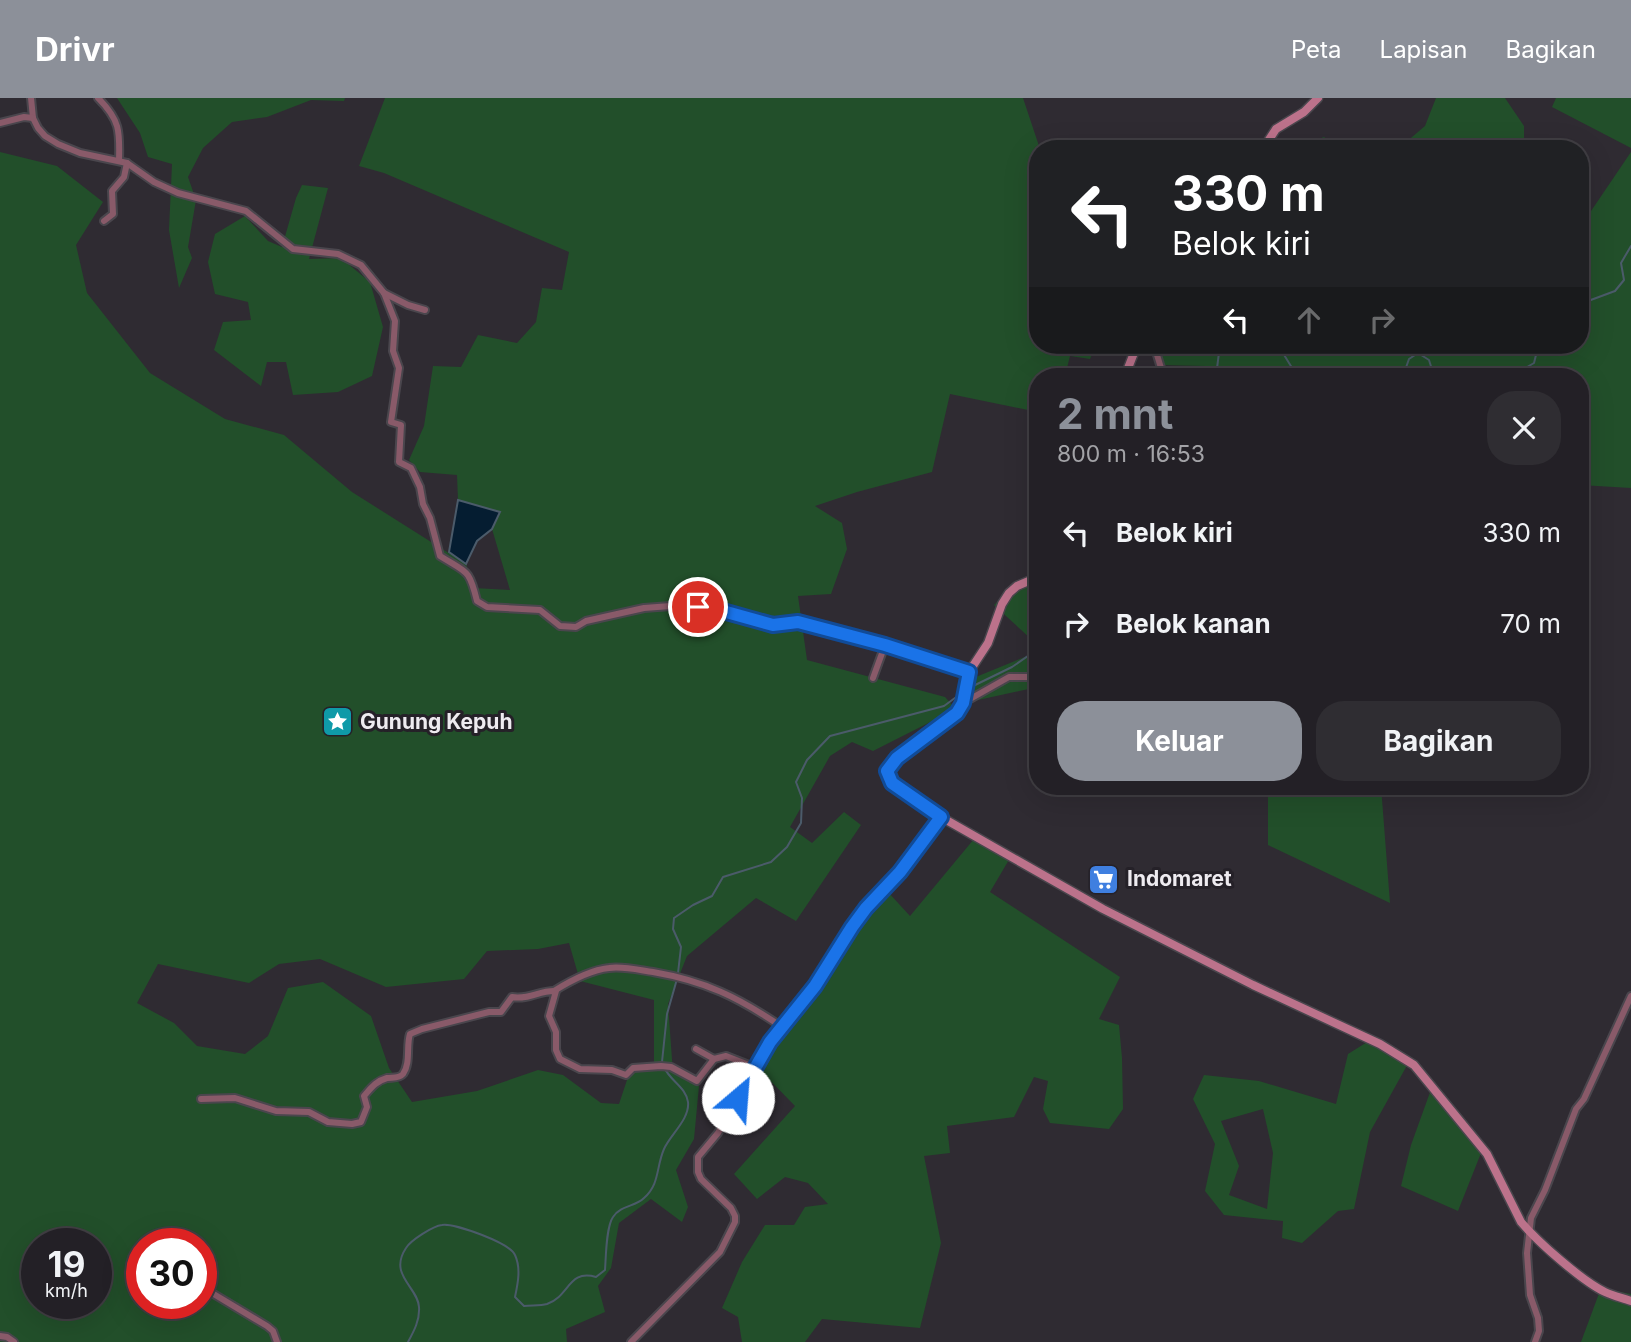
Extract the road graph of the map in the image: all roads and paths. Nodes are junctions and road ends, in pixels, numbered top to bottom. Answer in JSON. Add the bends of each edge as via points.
{"nodes":[{"id":1,"x":22,"y":98,"type":"edge"},
{"id":2,"x":98,"y":98,"type":"edge"},
{"id":3,"x":1318,"y":98,"type":"edge"},
{"id":4,"x":31,"y":99,"type":"edge"},
{"id":5,"x":33,"y":118,"type":"junction"},
{"id":6,"x":0,"y":123,"type":"edge"},
{"id":7,"x":1269,"y":140,"type":"edge"},
{"id":8,"x":119,"y":161,"type":"junction"},
{"id":9,"x":127,"y":163,"type":"junction"},
{"id":10,"x":104,"y":221,"type":"dead end"},
{"id":11,"x":384,"y":293,"type":"junction"},
{"id":12,"x":425,"y":310,"type":"dead end"},
{"id":13,"x":1029,"y":581,"type":"edge"},
{"id":14,"x":885,"y":645,"type":"junction"},
{"id":15,"x":969,"y":672,"type":"junction"},
{"id":16,"x":1029,"y":677,"type":"edge"},
{"id":17,"x":873,"y":678,"type":"dead end"},
{"id":18,"x":964,"y":701,"type":"junction"},
{"id":19,"x":941,"y":817,"type":"junction"},
{"id":20,"x":554,"y":990,"type":"junction"},
{"id":21,"x":1631,"y":996,"type":"edge"},
{"id":22,"x":782,"y":1027,"type":"junction"},
{"id":23,"x":696,"y":1049,"type":"dead end"},
{"id":24,"x":714,"y":1059,"type":"junction"},
{"id":25,"x":754,"y":1067,"type":"junction"},
{"id":26,"x":201,"y":1099,"type":"dead end"},
{"id":27,"x":1529,"y":1232,"type":"junction"},
{"id":28,"x":217,"y":1296,"type":"edge"},
{"id":29,"x":1631,"y":1301,"type":"edge"},
{"id":30,"x":0,"y":1336,"type":"edge"},
{"id":31,"x":14,"y":1342,"type":"edge"},
{"id":32,"x":277,"y":1342,"type":"edge"},
{"id":33,"x":631,"y":1342,"type":"edge"},
{"id":34,"x":1535,"y":1342,"type":"edge"}],
"edges":[{"from":1,"to":4,"type":"street"},
{"from":2,"to":8,"type":"street","via":[[120,131]]},
{"from":3,"to":7,"type":"main road","via":[[1276,129]]},
{"from":4,"to":5,"type":"street"},
{"from":5,"to":6,"type":"street"},
{"from":5,"to":8,"type":"street","via":[[58,144]]},
{"from":8,"to":9,"type":"street"},
{"from":9,"to":10,"type":"street","via":[[124,177],[112,191],[113,214]]},
{"from":9,"to":11,"type":"street","via":[[178,193],[246,211],[293,249],[326,251],[352,259]]},
{"from":11,"to":12,"type":"street"},
{"from":11,"to":14,"type":"street","via":[[395,321],[393,351],[399,368],[390,422],[401,425],[399,462],[411,468],[420,487],[440,556],[464,568],[477,601],[487,607],[540,610],[560,626],[576,627],[644,608],[712,608],[773,625],[798,622]]},
{"from":13,"to":15,"type":"main road","via":[[1009,593],[988,643]]},
{"from":14,"to":15,"type":"street"},
{"from":14,"to":17,"type":"street"},
{"from":15,"to":18,"type":"main road"},
{"from":16,"to":18,"type":"street","via":[[1009,677]]},
{"from":18,"to":19,"type":"main road","via":[[957,713],[897,758],[887,771],[892,783]]},
{"from":19,"to":22,"type":"street","via":[[866,908]]},
{"from":19,"to":27,"type":"main road","via":[[1103,909],[1403,1058],[1422,1074],[1487,1154]]},
{"from":20,"to":22,"type":"street","via":[[609,968],[630,968],[718,989]]},
{"from":20,"to":24,"type":"street","via":[[549,1016],[556,1032],[556,1050],[560,1059],[580,1069],[626,1075],[633,1068],[671,1067],[697,1081]]},
{"from":20,"to":26,"type":"street","via":[[522,1000],[512,997],[501,1012],[410,1034],[403,1074],[373,1084],[365,1096],[367,1107],[361,1122],[328,1122],[309,1112],[276,1111],[235,1098]]},
{"from":21,"to":27,"type":"street","via":[[1569,1125]]},
{"from":22,"to":25,"type":"street"},
{"from":23,"to":24,"type":"street"},
{"from":24,"to":25,"type":"street","via":[[726,1056]]},
{"from":25,"to":33,"type":"street","via":[[697,1161],[702,1179],[733,1212],[735,1222],[720,1252]]},
{"from":27,"to":29,"type":"main road","via":[[1605,1293]]},
{"from":27,"to":34,"type":"street","via":[[1530,1295],[1539,1331]]},
{"from":28,"to":32,"type":"street","via":[[267,1326]]},
{"from":30,"to":31,"type":"street"}]}
